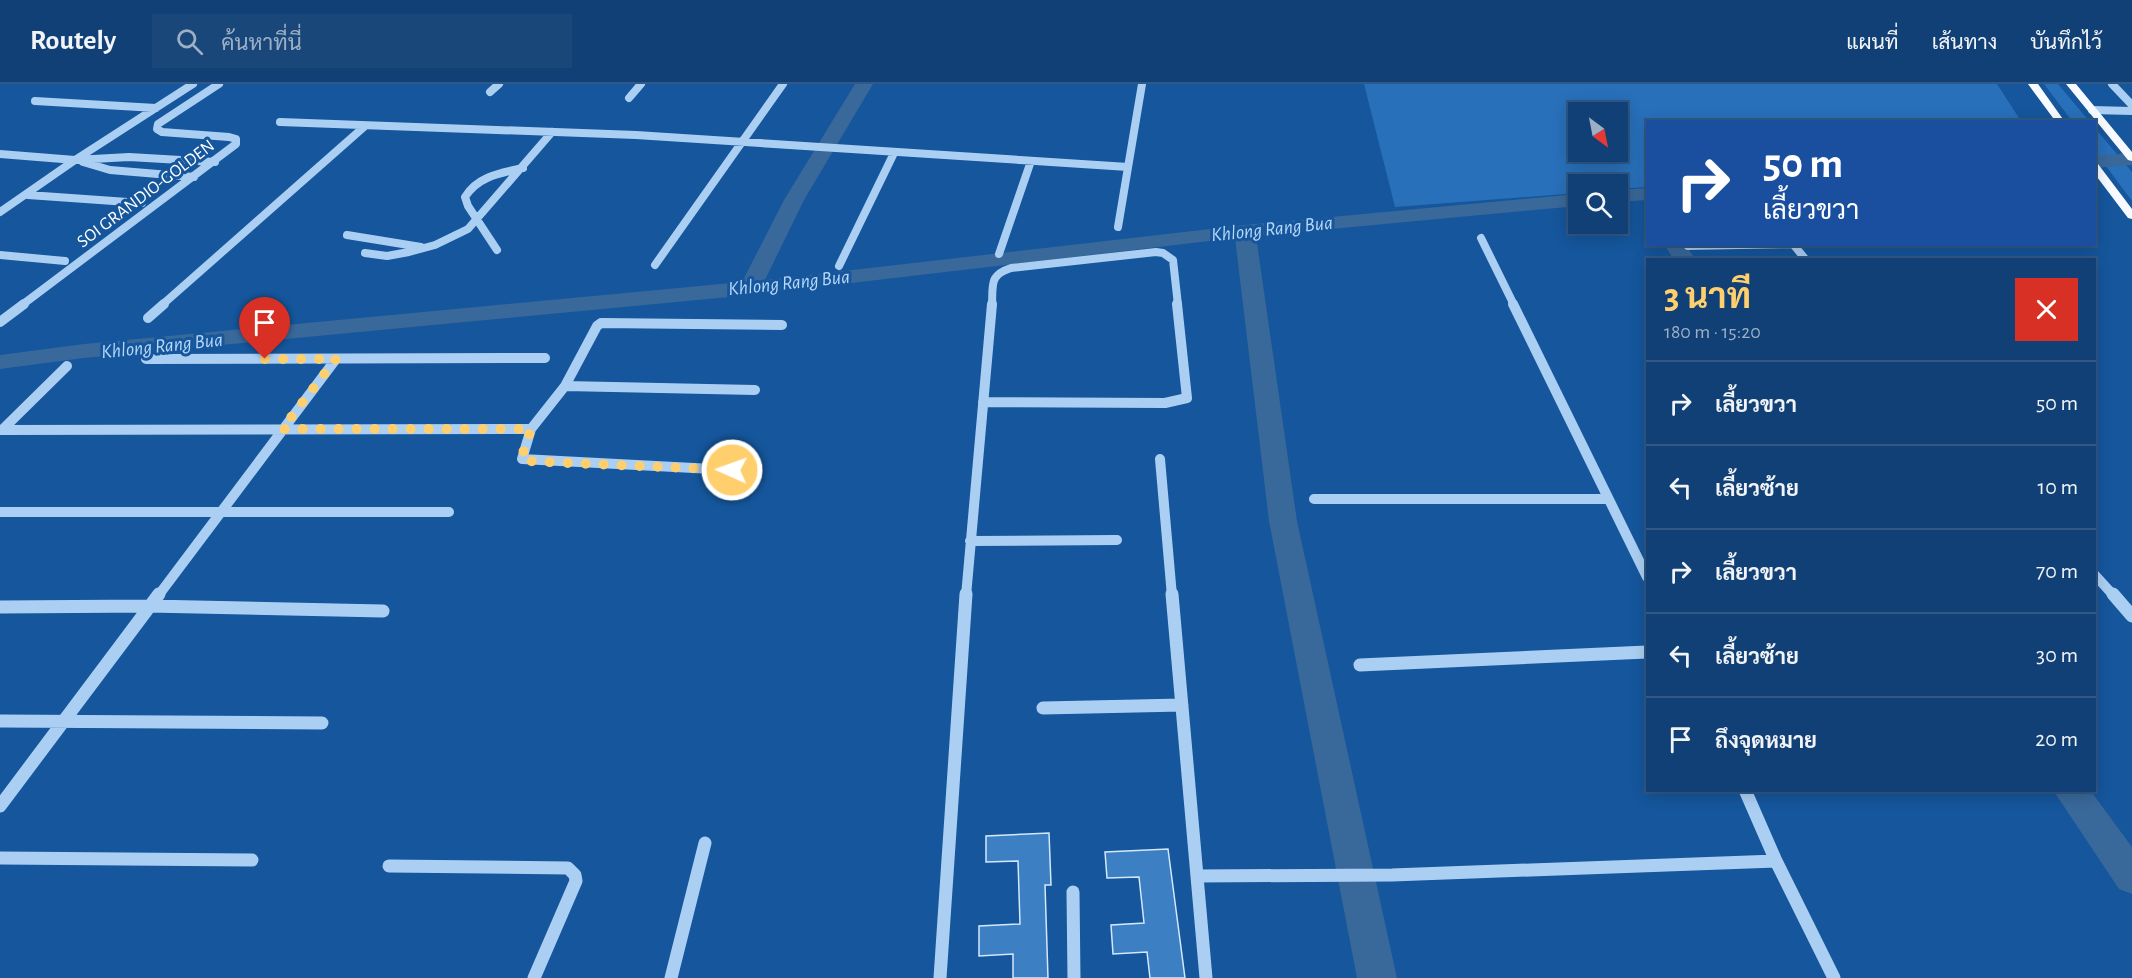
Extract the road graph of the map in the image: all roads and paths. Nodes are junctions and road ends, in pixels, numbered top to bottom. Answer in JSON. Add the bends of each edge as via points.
{"nodes":[{"id":1,"x":193,"y":84,"type":"edge"},
{"id":2,"x":219,"y":84,"type":"edge"},
{"id":3,"x":498,"y":84,"type":"edge"},
{"id":4,"x":641,"y":84,"type":"edge"},
{"id":5,"x":783,"y":84,"type":"edge"},
{"id":6,"x":1142,"y":84,"type":"edge"},
{"id":7,"x":2033,"y":84,"type":"edge"},
{"id":8,"x":2071,"y":84,"type":"edge"},
{"id":9,"x":2112,"y":84,"type":"edge"},
{"id":10,"x":490,"y":92,"type":"dead end"},
{"id":11,"x":629,"y":98,"type":"dead end"},
{"id":12,"x":35,"y":100,"type":"dead end"},
{"id":13,"x":2132,"y":105,"type":"edge"},
{"id":14,"x":156,"y":108,"type":"junction"},
{"id":15,"x":2092,"y":110,"type":"junction"},
{"id":16,"x":2132,"y":111,"type":"edge"},
{"id":17,"x":2060,"y":120,"type":"edge"},
{"id":18,"x":280,"y":122,"type":"dead end"},
{"id":19,"x":365,"y":126,"type":"junction"},
{"id":20,"x":552,"y":132,"type":"junction"},
{"id":21,"x":740,"y":144,"type":"junction"},
{"id":22,"x":894,"y":153,"type":"junction"},
{"id":23,"x":0,"y":154,"type":"edge"},
{"id":24,"x":2130,"y":155,"type":"edge"},
{"id":25,"x":75,"y":160,"type":"junction"},
{"id":26,"x":1031,"y":161,"type":"junction"},
{"id":27,"x":215,"y":162,"type":"junction"},
{"id":28,"x":1128,"y":167,"type":"junction"},
{"id":29,"x":523,"y":168,"type":"junction"},
{"id":30,"x":2097,"y":169,"type":"edge"},
{"id":31,"x":194,"y":177,"type":"junction"},
{"id":32,"x":28,"y":195,"type":"junction"},
{"id":33,"x":142,"y":203,"type":"dead end"},
{"id":34,"x":0,"y":212,"type":"edge"},
{"id":35,"x":2132,"y":216,"type":"edge"},
{"id":36,"x":478,"y":219,"type":"junction"},
{"id":37,"x":1119,"y":226,"type":"dead end"},
{"id":38,"x":347,"y":235,"type":"dead end"},
{"id":39,"x":1481,"y":238,"type":"dead end"},
{"id":40,"x":1795,"y":246,"type":"edge"},
{"id":41,"x":425,"y":248,"type":"junction"},
{"id":42,"x":497,"y":250,"type":"dead end"},
{"id":43,"x":365,"y":253,"type":"dead end"},
{"id":44,"x":999,"y":254,"type":"dead end"},
{"id":45,"x":0,"y":255,"type":"edge"},
{"id":46,"x":1804,"y":258,"type":"edge"},
{"id":47,"x":65,"y":261,"type":"dead end"},
{"id":48,"x":656,"y":265,"type":"dead end"},
{"id":49,"x":839,"y":266,"type":"dead end"},
{"id":50,"x":148,"y":318,"type":"dead end"},
{"id":51,"x":0,"y":322,"type":"edge"},
{"id":52,"x":782,"y":325,"type":"dead end"},
{"id":53,"x":545,"y":358,"type":"dead end"},
{"id":54,"x":146,"y":359,"type":"dead end"},
{"id":55,"x":336,"y":359,"type":"junction"},
{"id":56,"x":67,"y":366,"type":"dead end"},
{"id":57,"x":565,"y":386,"type":"junction"},
{"id":58,"x":755,"y":390,"type":"dead end"},
{"id":59,"x":983,"y":402,"type":"junction"},
{"id":60,"x":282,"y":429,"type":"junction"},
{"id":61,"x":531,"y":429,"type":"junction"},
{"id":62,"x":1,"y":430,"type":"edge"},
{"id":63,"x":1160,"y":459,"type":"dead end"},
{"id":64,"x":732,"y":470,"type":"dead end"},
{"id":65,"x":1314,"y":499,"type":"dead end"},
{"id":66,"x":1608,"y":499,"type":"junction"},
{"id":67,"x":222,"y":511,"type":"junction"},
{"id":68,"x":0,"y":512,"type":"edge"},
{"id":69,"x":449,"y":512,"type":"dead end"},
{"id":70,"x":1116,"y":540,"type":"dead end"},
{"id":71,"x":970,"y":541,"type":"junction"},
{"id":72,"x":1646,"y":575,"type":"edge"},
{"id":73,"x":2096,"y":576,"type":"edge"},
{"id":74,"x":149,"y":606,"type":"junction"},
{"id":75,"x":0,"y":607,"type":"edge"},
{"id":76,"x":383,"y":611,"type":"dead end"},
{"id":77,"x":2132,"y":616,"type":"edge"},
{"id":78,"x":1646,"y":652,"type":"edge"},
{"id":79,"x":1360,"y":665,"type":"dead end"},
{"id":80,"x":1182,"y":705,"type":"junction"},
{"id":81,"x":1043,"y":708,"type":"dead end"},
{"id":82,"x":0,"y":721,"type":"edge"},
{"id":83,"x":63,"y":721,"type":"junction"},
{"id":84,"x":322,"y":723,"type":"dead end"},
{"id":85,"x":1746,"y":792,"type":"edge"},
{"id":86,"x":0,"y":806,"type":"edge"},
{"id":87,"x":705,"y":843,"type":"dead end"},
{"id":88,"x":0,"y":858,"type":"edge"},
{"id":89,"x":252,"y":860,"type":"dead end"},
{"id":90,"x":1776,"y":861,"type":"junction"},
{"id":91,"x":389,"y":866,"type":"dead end"},
{"id":92,"x":1197,"y":876,"type":"junction"},
{"id":93,"x":1073,"y":892,"type":"dead end"},
{"id":94,"x":534,"y":978,"type":"edge"},
{"id":95,"x":671,"y":978,"type":"edge"},
{"id":96,"x":940,"y":978,"type":"edge"},
{"id":97,"x":1074,"y":978,"type":"edge"},
{"id":98,"x":1206,"y":978,"type":"edge"},
{"id":99,"x":1834,"y":978,"type":"edge"}],
"edges":[{"from":1,"to":14,"type":"street"},
{"from":2,"to":27,"type":"street","name":"SOI GRANDIO-GOLDEN","via":[[157,127],[162,132],[236,140]]},
{"from":3,"to":10,"type":"street"},
{"from":4,"to":11,"type":"street"},
{"from":5,"to":21,"type":"street"},
{"from":6,"to":28,"type":"street"},
{"from":7,"to":17,"type":"main road"},
{"from":8,"to":15,"type":"main road"},
{"from":9,"to":13,"type":"street"},
{"from":12,"to":14,"type":"street"},
{"from":14,"to":25,"type":"street"},
{"from":15,"to":16,"type":"street"},
{"from":15,"to":24,"type":"main road"},
{"from":18,"to":19,"type":"street"},
{"from":19,"to":20,"type":"street"},
{"from":19,"to":50,"type":"street"},
{"from":20,"to":21,"type":"street"},
{"from":20,"to":29,"type":"street"},
{"from":21,"to":22,"type":"street"},
{"from":21,"to":48,"type":"street"},
{"from":22,"to":26,"type":"street"},
{"from":22,"to":49,"type":"street"},
{"from":23,"to":25,"type":"street"},
{"from":25,"to":27,"type":"street","via":[[129,157]]},
{"from":25,"to":31,"type":"street","via":[[110,170]]},
{"from":25,"to":32,"type":"street"},
{"from":26,"to":28,"type":"street"},
{"from":26,"to":44,"type":"street"},
{"from":27,"to":31,"type":"street","name":"SOI GRANDIO-GOLDEN"},
{"from":28,"to":37,"type":"street"},
{"from":29,"to":36,"type":"street"},
{"from":29,"to":36,"type":"street","via":[[498,174],[469,188],[465,197]]},
{"from":30,"to":35,"type":"main road"},
{"from":31,"to":51,"type":"street","name":"SOI GRANDIO-GOLDEN"},
{"from":32,"to":33,"type":"street"},
{"from":32,"to":34,"type":"street"},
{"from":36,"to":41,"type":"street","via":[[468,229]]},
{"from":36,"to":42,"type":"street"},
{"from":38,"to":41,"type":"street"},
{"from":39,"to":66,"type":"street"},
{"from":40,"to":46,"type":"street"},
{"from":41,"to":43,"type":"street","via":[[387,256]]},
{"from":45,"to":47,"type":"street"},
{"from":52,"to":57,"type":"street","via":[[601,323]]},
{"from":53,"to":55,"type":"street"},
{"from":54,"to":55,"type":"street"},
{"from":55,"to":60,"type":"street"},
{"from":56,"to":62,"type":"street"},
{"from":57,"to":58,"type":"street"},
{"from":57,"to":61,"type":"street"},
{"from":59,"to":59,"type":"street","via":[[1165,403],[1187,398],[1173,260],[1155,252],[999,272],[994,278]]},
{"from":59,"to":71,"type":"street"},
{"from":60,"to":61,"type":"street"},
{"from":60,"to":62,"type":"street"},
{"from":60,"to":67,"type":"street"},
{"from":61,"to":64,"type":"street","via":[[522,456],[524,461]]},
{"from":63,"to":80,"type":"street"},
{"from":65,"to":66,"type":"street"},
{"from":66,"to":72,"type":"street"},
{"from":67,"to":68,"type":"street"},
{"from":67,"to":69,"type":"street"},
{"from":67,"to":74,"type":"street"},
{"from":70,"to":71,"type":"street"},
{"from":71,"to":96,"type":"street"},
{"from":73,"to":77,"type":"street"},
{"from":74,"to":75,"type":"street"},
{"from":74,"to":76,"type":"street"},
{"from":74,"to":83,"type":"street"},
{"from":78,"to":79,"type":"street"},
{"from":80,"to":81,"type":"street"},
{"from":80,"to":92,"type":"street"},
{"from":82,"to":83,"type":"street"},
{"from":83,"to":84,"type":"street"},
{"from":83,"to":86,"type":"street"},
{"from":85,"to":90,"type":"street"},
{"from":87,"to":95,"type":"street"},
{"from":88,"to":89,"type":"street"},
{"from":90,"to":92,"type":"street","via":[[1392,875]]},
{"from":90,"to":99,"type":"street"},
{"from":91,"to":94,"type":"street","via":[[572,871],[576,881]]},
{"from":92,"to":98,"type":"street"},
{"from":93,"to":97,"type":"street"}]}
